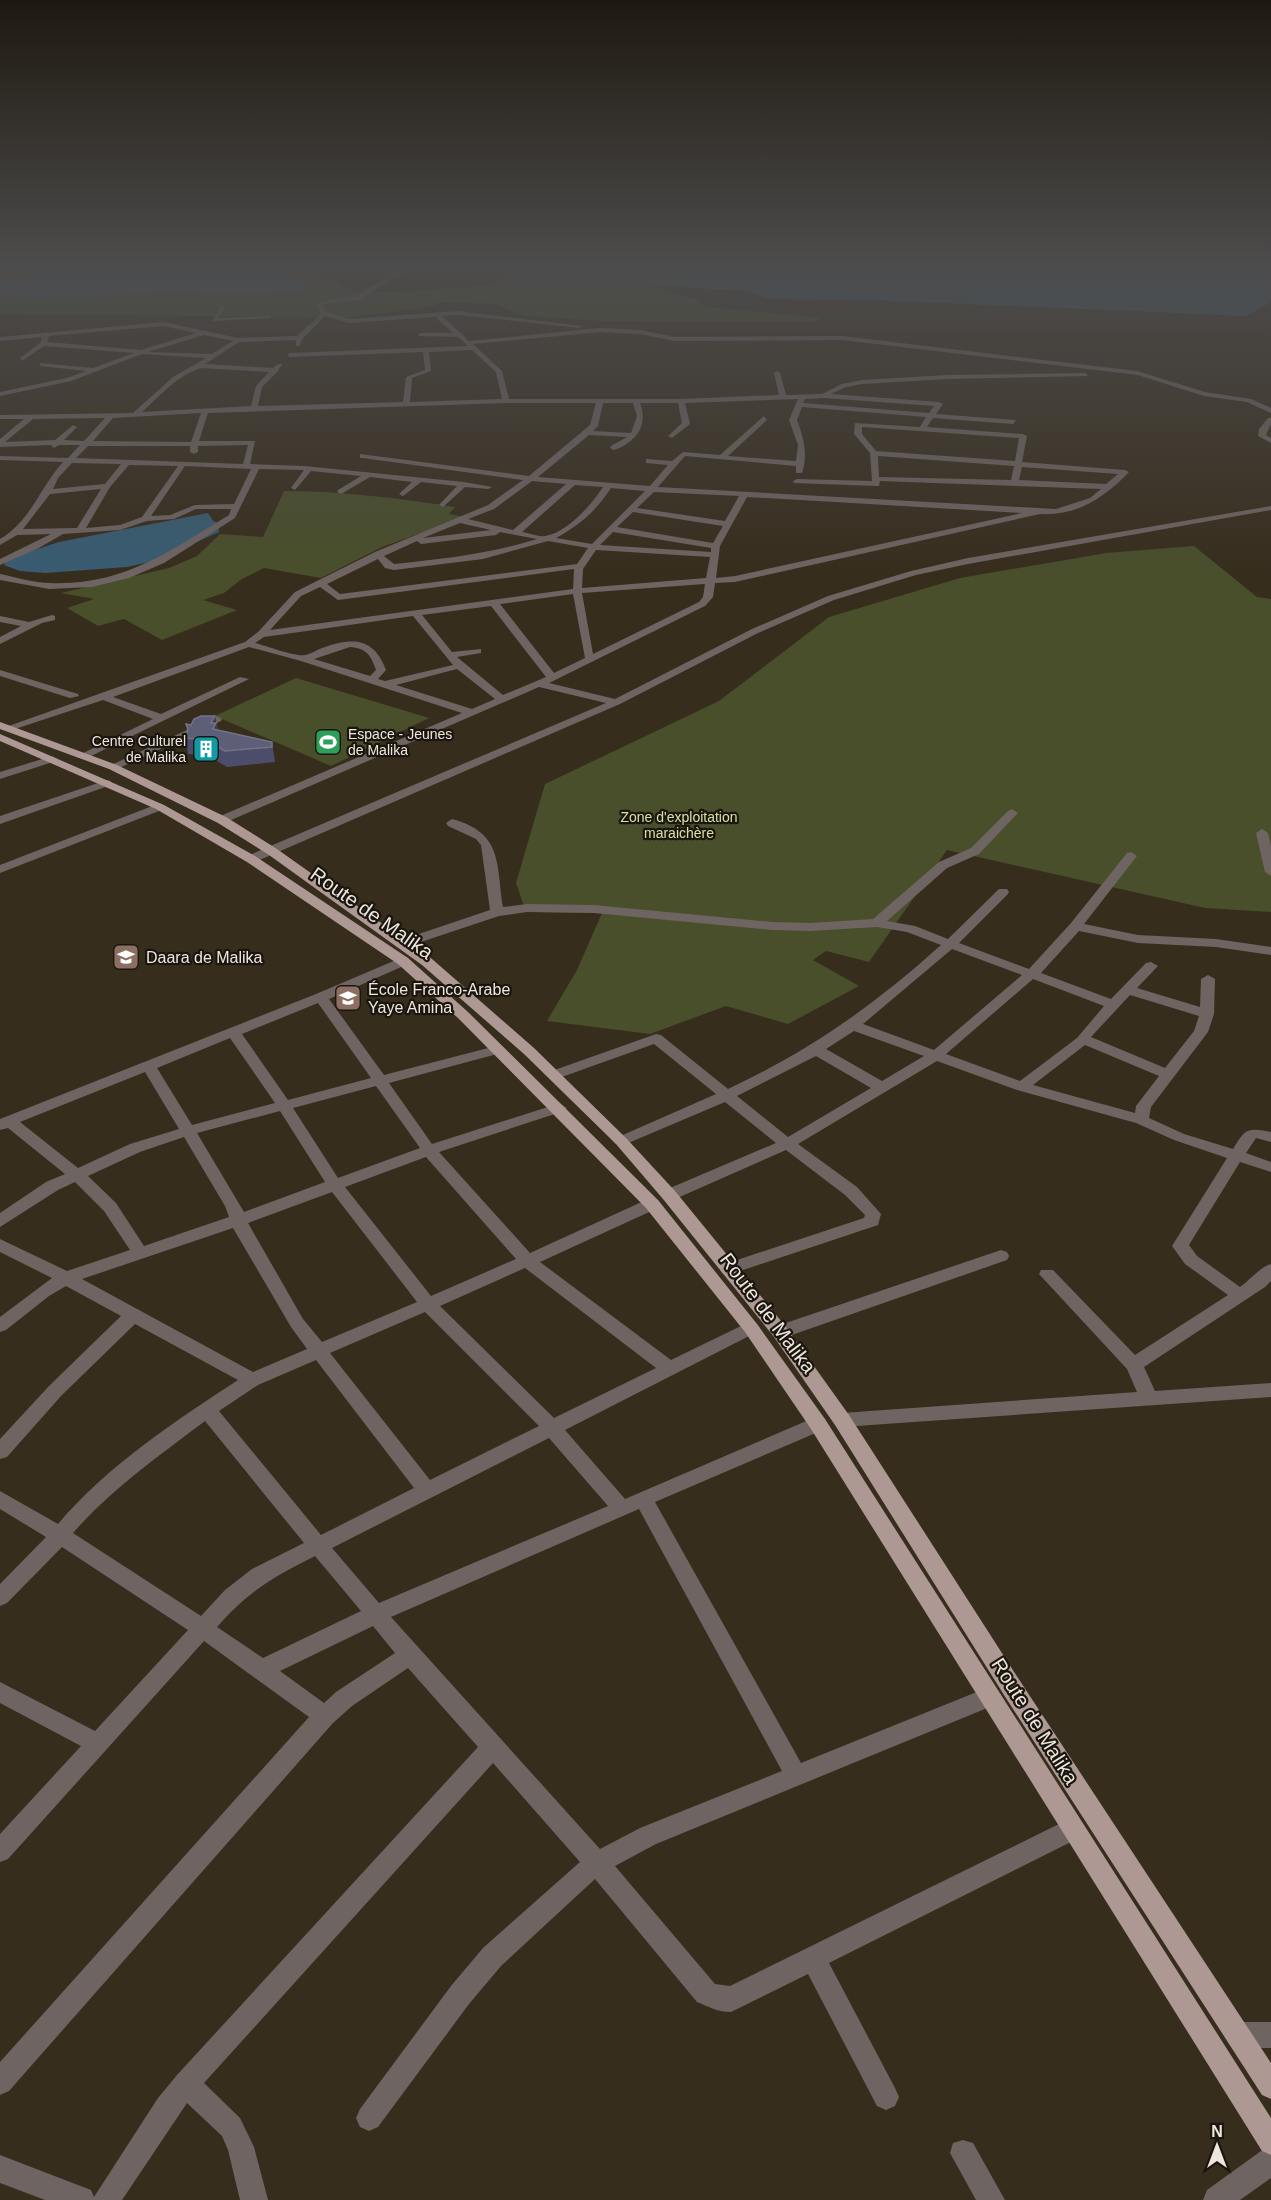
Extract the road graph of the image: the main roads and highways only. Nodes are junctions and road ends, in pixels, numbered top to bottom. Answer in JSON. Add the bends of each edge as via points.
{"nodes":[{"id":1,"x":3,"y":730,"type":"edge"},
{"id":2,"x":1271,"y":2086,"type":"edge"},
{"id":3,"x":1271,"y":2142,"type":"edge"}],
"edges":[{"from":1,"to":2,"type":"main road","name":"Route de Malika","via":[[113,767],[222,820],[273,852],[480,1006],[621,1141],[780,1332],[843,1420]]},
{"from":1,"to":3,"type":"main road","name":"Route de Malika","via":[[52,759],[160,807],[251,859],[403,961],[559,1108],[652,1204],[751,1328],[818,1424]]}]}
